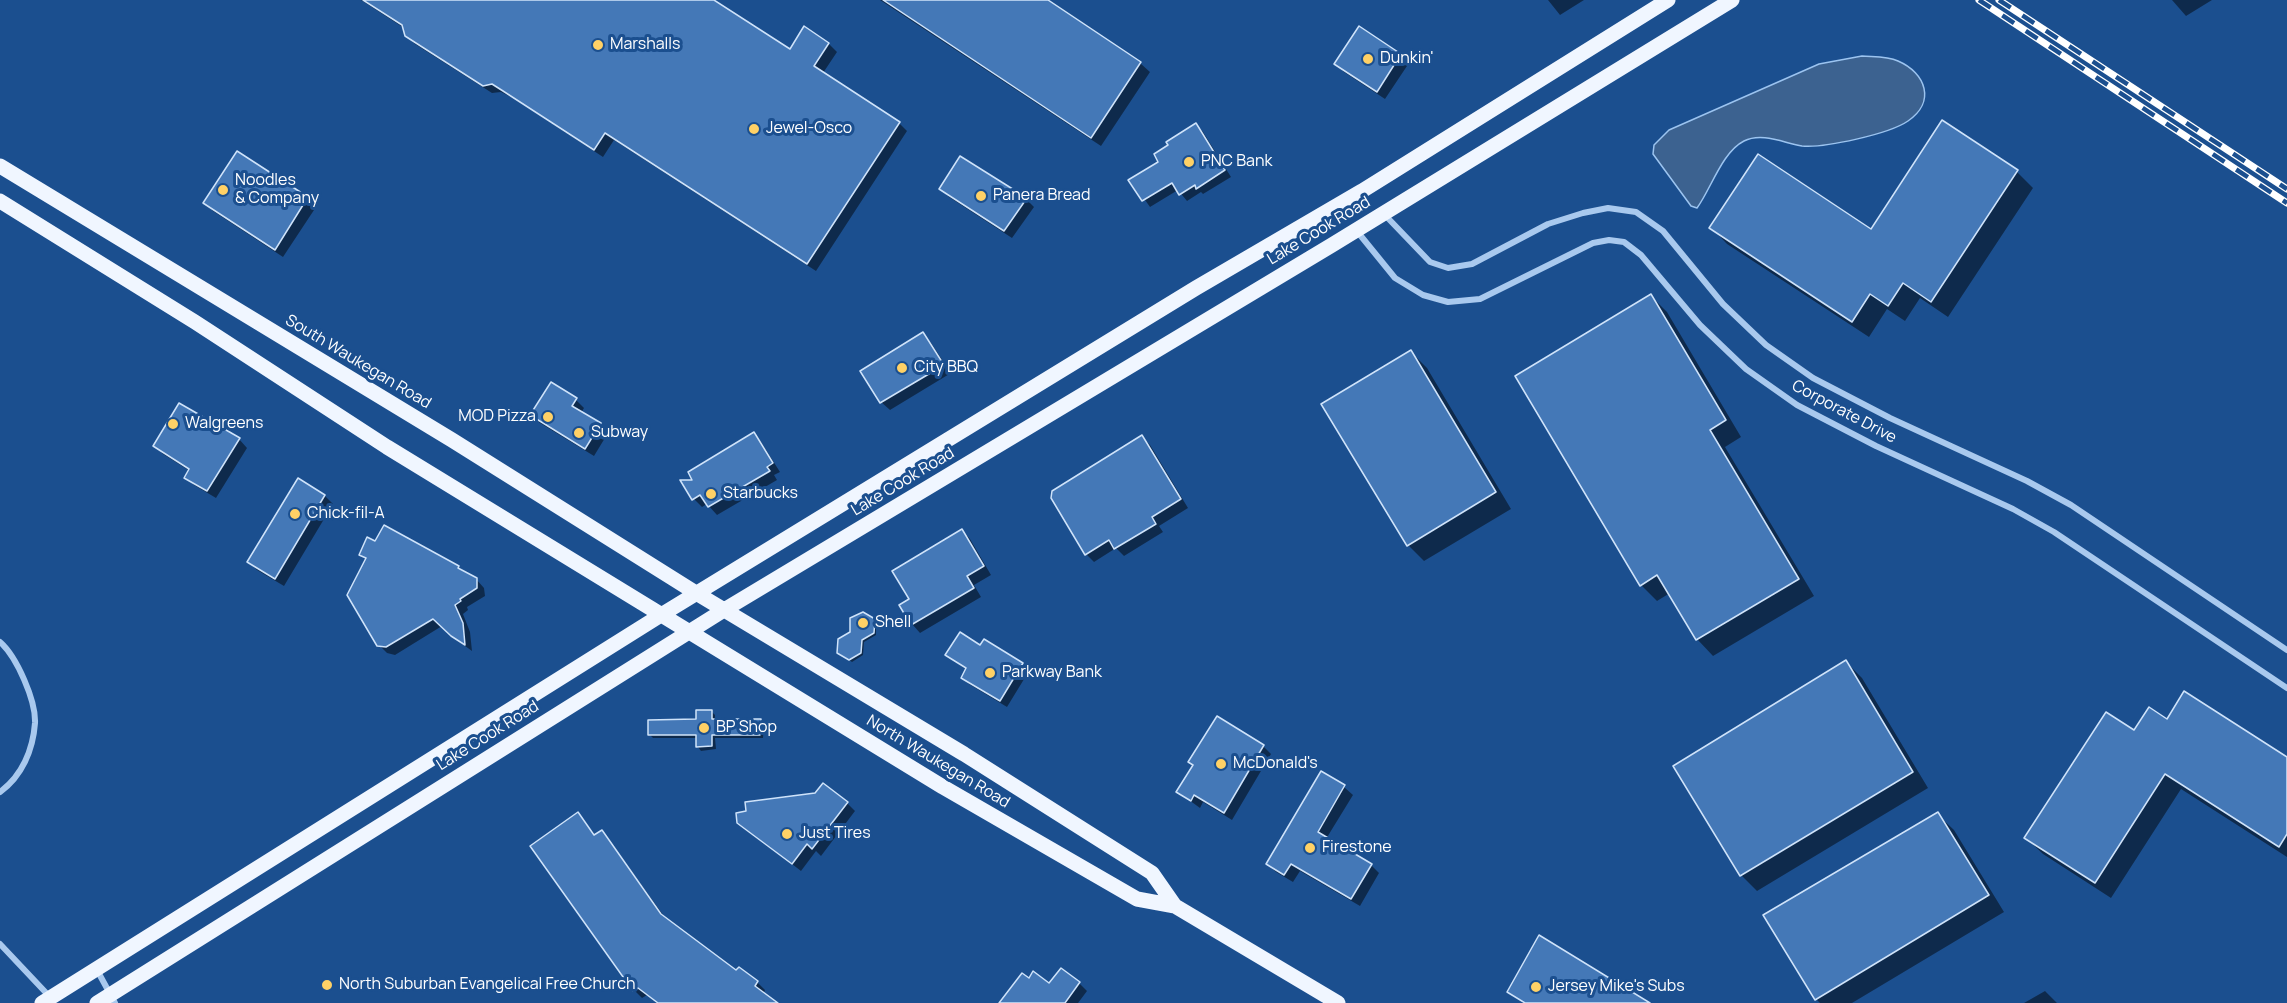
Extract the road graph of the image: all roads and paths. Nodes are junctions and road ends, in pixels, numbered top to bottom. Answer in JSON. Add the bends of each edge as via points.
{"nodes":[{"id":1,"x":1668,"y":0,"type":"edge"},
{"id":2,"x":1732,"y":0,"type":"edge"},
{"id":3,"x":0,"y":166,"type":"edge"},
{"id":4,"x":0,"y":201,"type":"edge"},
{"id":5,"x":1383,"y":213,"type":"junction"},
{"id":6,"x":1356,"y":230,"type":"junction"},
{"id":7,"x":696,"y":593,"type":"junction"},
{"id":8,"x":724,"y":610,"type":"junction"},
{"id":9,"x":661,"y":615,"type":"junction"},
{"id":10,"x":690,"y":632,"type":"junction"},
{"id":11,"x":0,"y":642,"type":"edge"},
{"id":12,"x":2287,"y":650,"type":"edge"},
{"id":13,"x":2287,"y":688,"type":"edge"},
{"id":14,"x":0,"y":792,"type":"edge"},
{"id":15,"x":1174,"y":906,"type":"junction"},
{"id":16,"x":0,"y":944,"type":"edge"},
{"id":17,"x":97,"y":969,"type":"junction"},
{"id":18,"x":46,"y":1000,"type":"edge"},
{"id":19,"x":107,"y":1000,"type":"edge"},
{"id":20,"x":1338,"y":1003,"type":"edge"}],
"edges":[{"from":1,"to":7,"type":"main road","name":"Lake Cook Road","via":[[1362,191]]},
{"from":2,"to":5,"type":"main road","name":"Lake Cook Road"},
{"from":3,"to":7,"type":"main road","name":"South Waukegan Road"},
{"from":4,"to":9,"type":"main road","via":[[387,447]]},
{"from":5,"to":6,"type":"main road","name":"Lake Cook Road"},
{"from":5,"to":12,"type":"street","name":"Corporate Drive","via":[[1430,262],[1448,268],[1472,264],[1548,224],[1583,213],[1608,208],[1636,212],[1663,231],[1723,304],[1766,345],[1813,378],[2071,505]]},
{"from":6,"to":8,"type":"main road","name":"Lake Cook Road"},
{"from":6,"to":13,"type":"street","name":"Corporate Drive","via":[[1395,278],[1423,295],[1448,302],[1480,299],[1593,243],[1624,242],[1641,255],[1700,325],[1746,369],[1797,405],[2055,532]]},
{"from":7,"to":8,"type":"main road","name":"South Waukegan Road"},
{"from":7,"to":9,"type":"main road","name":"Lake Cook Road"},
{"from":8,"to":10,"type":"main road","name":"Lake Cook Road"},
{"from":8,"to":15,"type":"main road","name":"North Waukegan Road","via":[[1152,873]]},
{"from":9,"to":10,"type":"main road","name":"North Waukegan Road"},
{"from":9,"to":17,"type":"main road","name":"Lake Cook Road"},
{"from":10,"to":15,"type":"main road","name":"North Waukegan Road","via":[[943,787],[1137,899]]},
{"from":10,"to":19,"type":"main road","name":"Lake Cook Road"},
{"from":11,"to":14,"type":"street","via":[[24,676],[35,722],[26,763]]},
{"from":15,"to":20,"type":"main road","name":"North Waukegan Road"},
{"from":16,"to":18,"type":"street"},
{"from":17,"to":18,"type":"main road","name":"Lake Cook Road"},
{"from":17,"to":19,"type":"street"}]}
